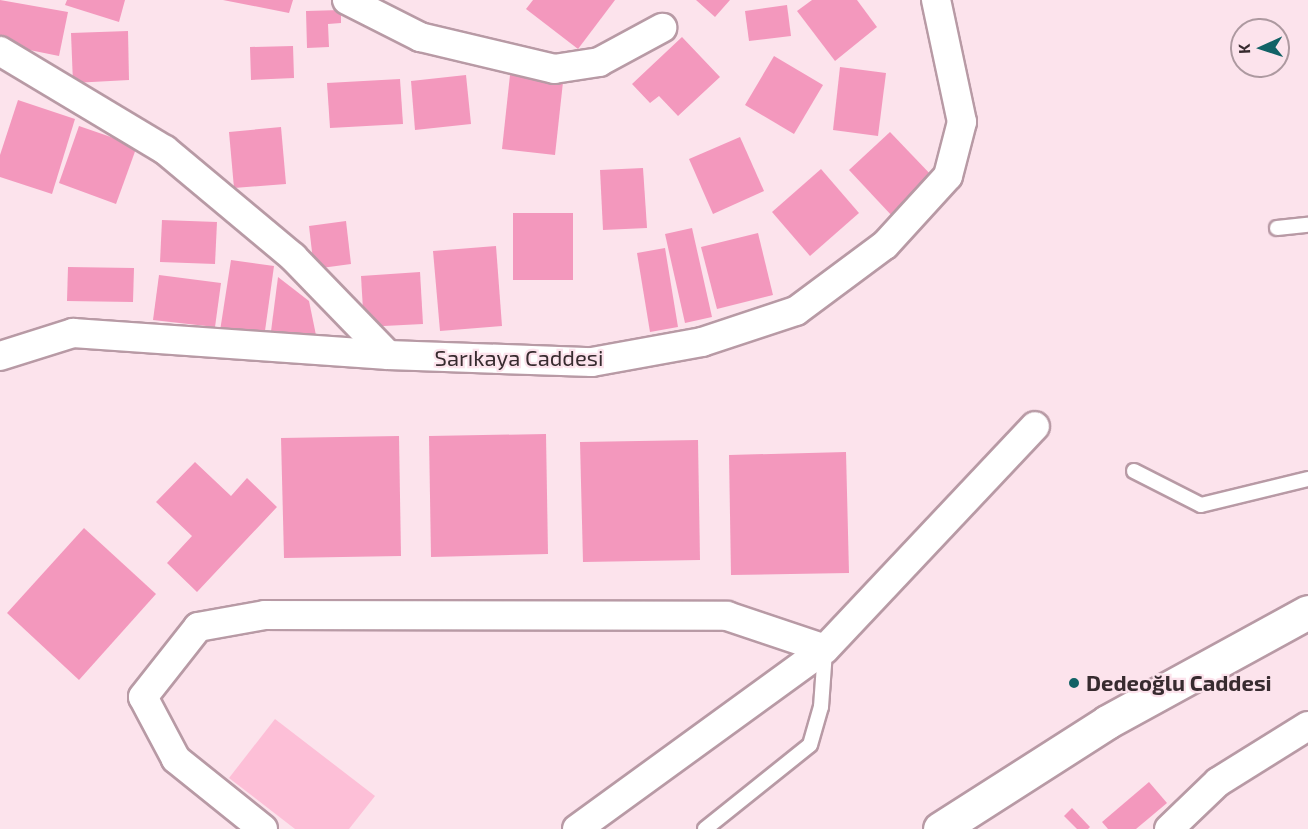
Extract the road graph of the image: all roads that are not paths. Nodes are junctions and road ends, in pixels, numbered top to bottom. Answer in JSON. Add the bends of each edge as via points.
{"nodes":[{"id":1,"x":347,"y":0,"type":"edge"},
{"id":2,"x":936,"y":0,"type":"edge"},
{"id":3,"x":662,"y":28,"type":"dead end"},
{"id":4,"x":0,"y":51,"type":"edge"},
{"id":5,"x":1308,"y":225,"type":"edge"},
{"id":6,"x":1277,"y":228,"type":"dead end"},
{"id":7,"x":388,"y":355,"type":"junction"},
{"id":8,"x":0,"y":356,"type":"edge"},
{"id":9,"x":1035,"y":426,"type":"dead end"},
{"id":10,"x":1134,"y":471,"type":"dead end"},
{"id":11,"x":1308,"y":479,"type":"edge"},
{"id":12,"x":1308,"y":612,"type":"edge"},
{"id":13,"x":825,"y":649,"type":"junction"},
{"id":14,"x":1308,"y":726,"type":"edge"},
{"id":15,"x":594,"y":825,"type":"edge"},
{"id":16,"x":263,"y":829,"type":"edge"},
{"id":17,"x":705,"y":829,"type":"edge"},
{"id":18,"x":940,"y":829,"type":"edge"},
{"id":19,"x":1169,"y":829,"type":"edge"}],
"edges":[{"from":1,"to":3,"type":"street","via":[[420,37],[554,69],[599,62]]},
{"from":2,"to":7,"type":"street","name":"Sarıkaya Caddesi","via":[[962,122],[948,176],[885,245],[796,311],[702,342],[592,362]]},
{"from":4,"to":7,"type":"street","via":[[165,150],[293,257]]},
{"from":5,"to":6,"type":"lane"},
{"from":7,"to":8,"type":"street","name":"Sarıkaya Caddesi","via":[[74,333]]},
{"from":9,"to":13,"type":"street"},
{"from":10,"to":11,"type":"lane","via":[[1201,505]]},
{"from":12,"to":18,"type":"main road","via":[[1107,722]]},
{"from":13,"to":15,"type":"street"},
{"from":13,"to":16,"type":"street","via":[[727,616],[265,615],[198,627],[143,697],[176,759]]},
{"from":13,"to":17,"type":"lane","via":[[821,706],[810,745]]},
{"from":14,"to":19,"type":"street","via":[[1218,782]]}]}
